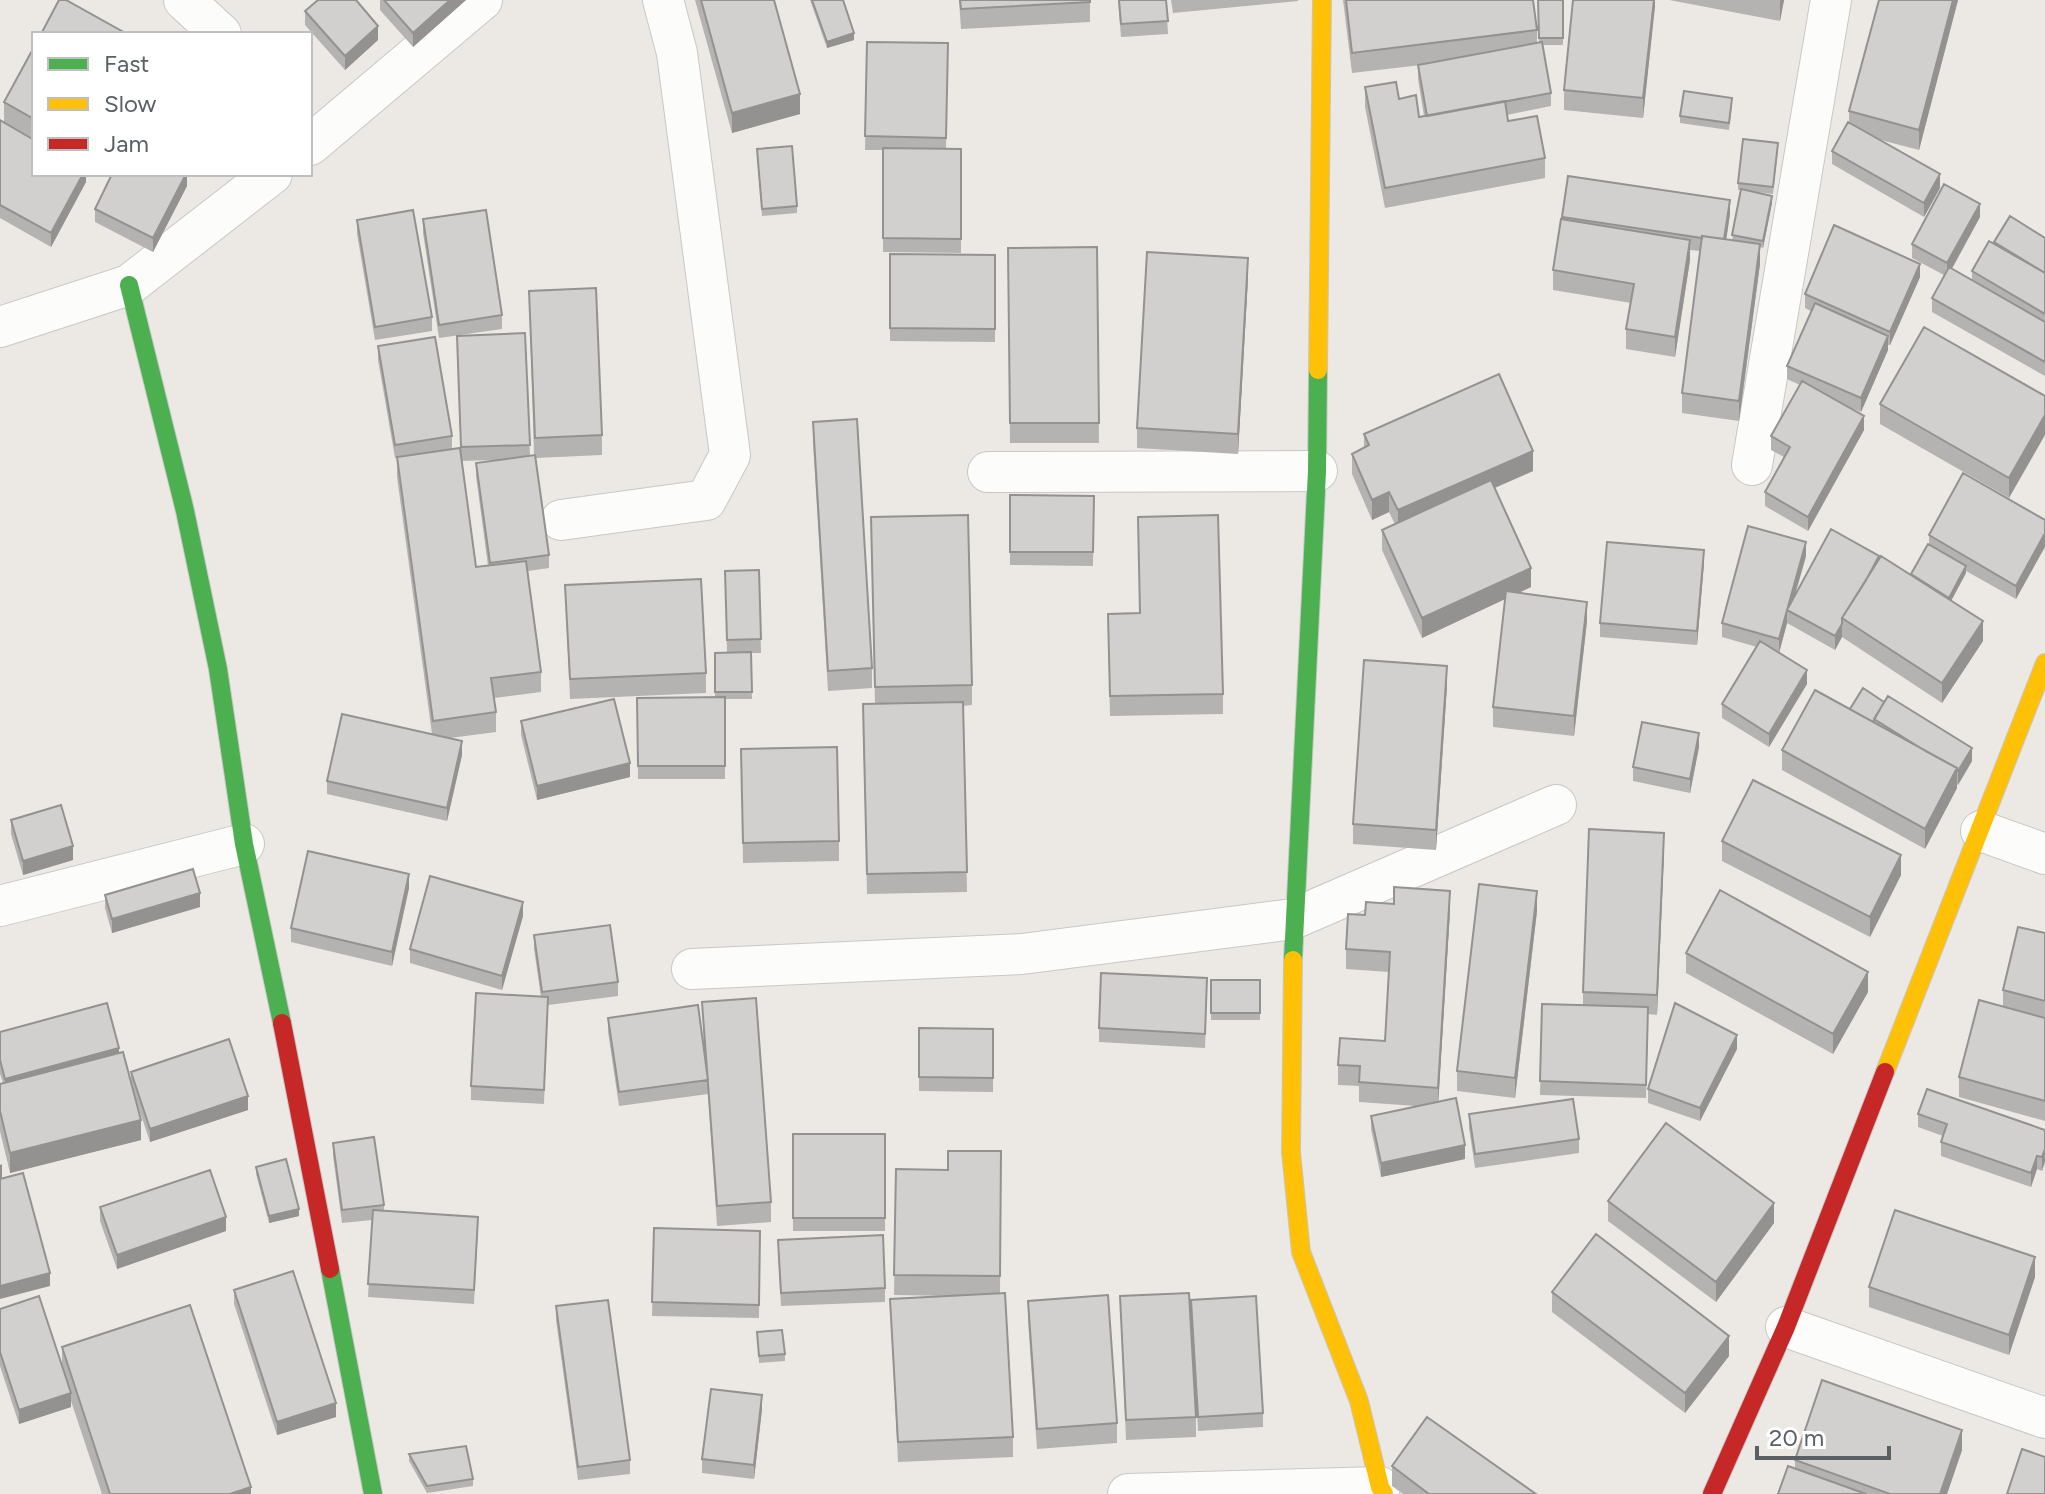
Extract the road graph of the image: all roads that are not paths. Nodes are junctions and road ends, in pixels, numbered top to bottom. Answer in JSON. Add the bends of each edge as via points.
{"nodes":[{"id":1,"x":184,"y":0,"type":"edge"},
{"id":2,"x":482,"y":0,"type":"edge"},
{"id":3,"x":663,"y":0,"type":"edge"},
{"id":4,"x":1322,"y":0,"type":"edge"},
{"id":5,"x":1831,"y":0,"type":"edge"},
{"id":6,"x":219,"y":32,"type":"edge"},
{"id":7,"x":316,"y":131,"type":"edge"},
{"id":8,"x":269,"y":176,"type":"edge"},
{"id":9,"x":129,"y":285,"type":"junction"},
{"id":10,"x":0,"y":327,"type":"edge"},
{"id":11,"x":1752,"y":465,"type":"dead end"},
{"id":12,"x":1317,"y":471,"type":"junction"},
{"id":13,"x":988,"y":472,"type":"dead end"},
{"id":14,"x":561,"y":520,"type":"dead end"},
{"id":15,"x":2045,"y":663,"type":"edge"},
{"id":16,"x":1556,"y":805,"type":"dead end"},
{"id":17,"x":1981,"y":831,"type":"junction"},
{"id":18,"x":244,"y":844,"type":"junction"},
{"id":19,"x":2045,"y":854,"type":"edge"},
{"id":20,"x":0,"y":906,"type":"edge"},
{"id":21,"x":1293,"y":919,"type":"junction"},
{"id":22,"x":692,"y":969,"type":"dead end"},
{"id":23,"x":1786,"y":1327,"type":"junction"},
{"id":24,"x":2045,"y":1418,"type":"edge"},
{"id":25,"x":1382,"y":1490,"type":"edge"},
{"id":26,"x":373,"y":1494,"type":"edge"},
{"id":27,"x":1128,"y":1494,"type":"edge"},
{"id":28,"x":1712,"y":1494,"type":"edge"}],
"edges":[{"from":1,"to":6,"type":"street"},
{"from":2,"to":7,"type":"street"},
{"from":3,"to":14,"type":"street","via":[[677,53],[730,455],[706,500]]},
{"from":4,"to":12,"type":"street"},
{"from":5,"to":11,"type":"street"},
{"from":8,"to":9,"type":"street"},
{"from":9,"to":10,"type":"street"},
{"from":9,"to":18,"type":"street","via":[[209,626]]},
{"from":12,"to":13,"type":"street"},
{"from":12,"to":21,"type":"street"},
{"from":15,"to":17,"type":"street"},
{"from":16,"to":21,"type":"street"},
{"from":17,"to":19,"type":"street"},
{"from":17,"to":23,"type":"street"},
{"from":18,"to":20,"type":"street"},
{"from":18,"to":26,"type":"street"},
{"from":21,"to":22,"type":"street","via":[[1022,954]]},
{"from":21,"to":25,"type":"street","via":[[1291,1152],[1301,1252],[1359,1401]]},
{"from":23,"to":24,"type":"street"},
{"from":23,"to":28,"type":"street"},
{"from":25,"to":27,"type":"street"}]}
